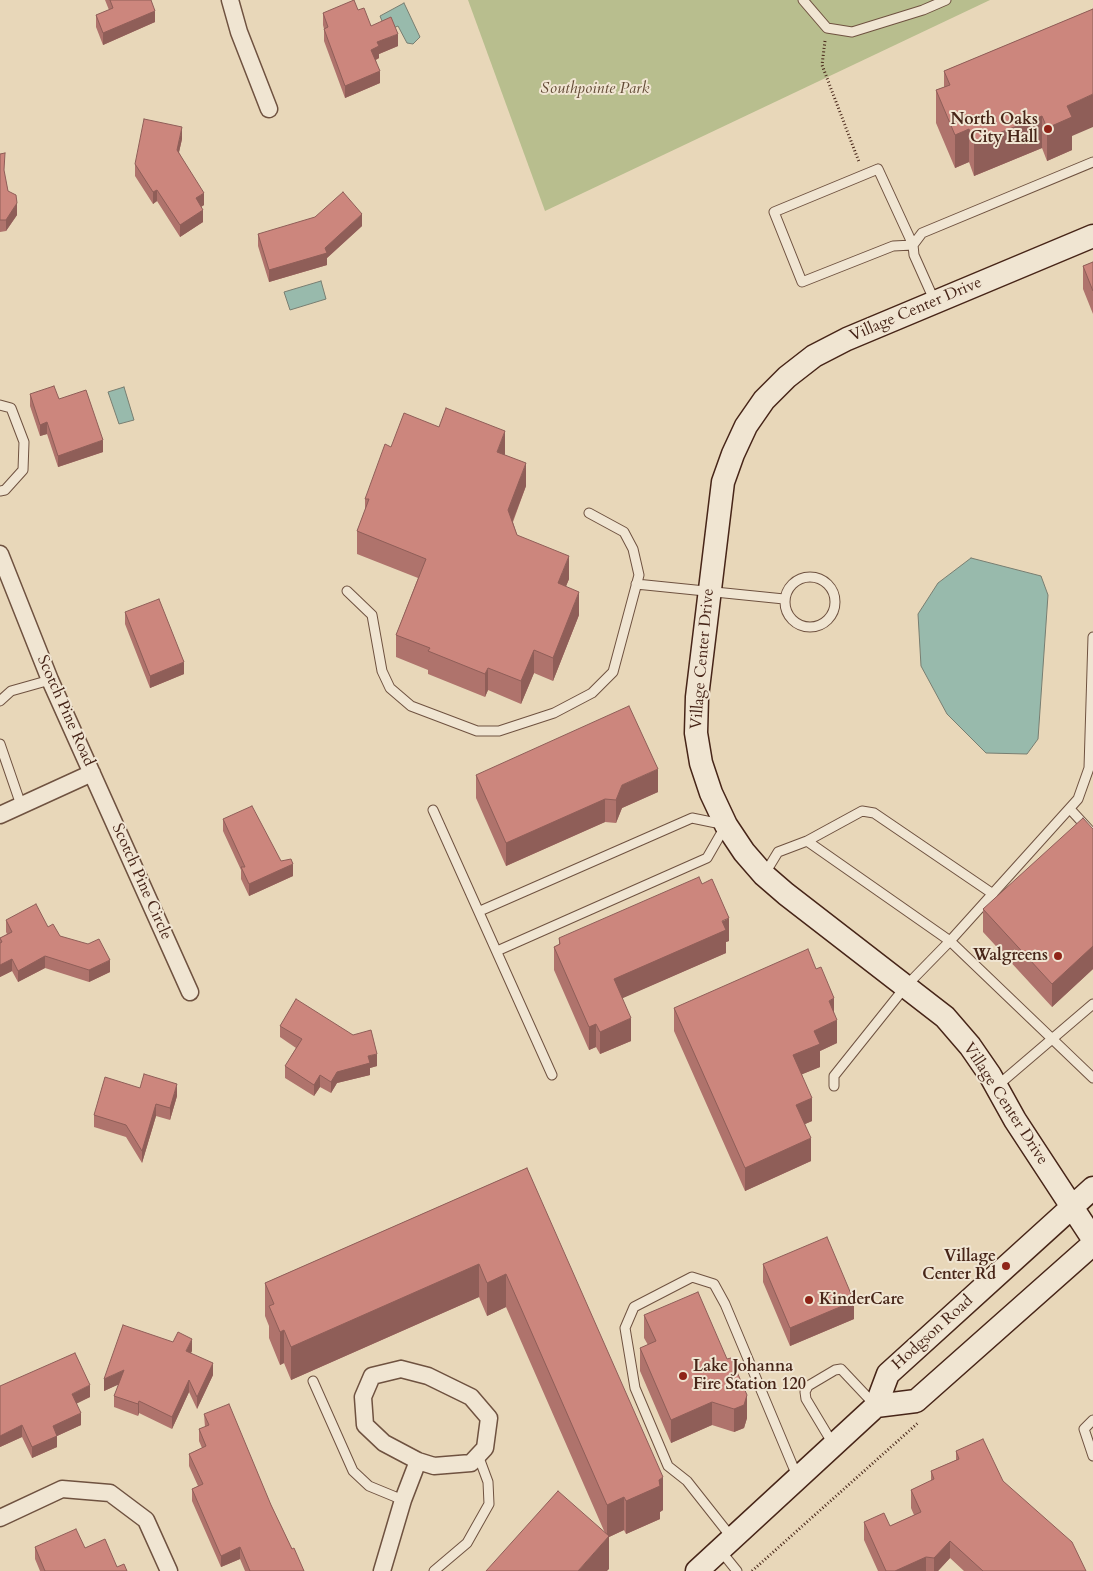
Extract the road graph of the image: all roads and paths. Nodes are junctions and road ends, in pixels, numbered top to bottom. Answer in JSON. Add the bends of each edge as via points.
{"nodes":[{"id":1,"x":230,"y":0,"type":"edge"},
{"id":2,"x":803,"y":0,"type":"edge"},
{"id":3,"x":946,"y":0,"type":"edge"},
{"id":4,"x":827,"y":28,"type":"junction"},
{"id":5,"x":269,"y":109,"type":"dead end"},
{"id":6,"x":1093,"y":162,"type":"edge"},
{"id":7,"x":864,"y":174,"type":"junction"},
{"id":8,"x":1093,"y":236,"type":"edge"},
{"id":9,"x":913,"y":245,"type":"junction"},
{"id":10,"x":935,"y":302,"type":"junction"},
{"id":11,"x":0,"y":405,"type":"edge"},
{"id":12,"x":0,"y":492,"type":"edge"},
{"id":13,"x":589,"y":513,"type":"dead end"},
{"id":14,"x":0,"y":554,"type":"edge"},
{"id":15,"x":636,"y":584,"type":"junction"},
{"id":16,"x":347,"y":591,"type":"dead end"},
{"id":17,"x":708,"y":592,"type":"junction"},
{"id":18,"x":784,"y":599,"type":"junction"},
{"id":19,"x":1093,"y":637,"type":"edge"},
{"id":20,"x":50,"y":680,"type":"junction"},
{"id":21,"x":0,"y":701,"type":"edge"},
{"id":22,"x":0,"y":744,"type":"edge"},
{"id":23,"x":92,"y":773,"type":"junction"},
{"id":24,"x":21,"y":805,"type":"junction"},
{"id":25,"x":1070,"y":809,"type":"junction"},
{"id":26,"x":434,"y":810,"type":"dead end"},
{"id":27,"x":0,"y":815,"type":"edge"},
{"id":28,"x":726,"y":825,"type":"junction"},
{"id":29,"x":1093,"y":834,"type":"edge"},
{"id":30,"x":807,"y":841,"type":"junction"},
{"id":31,"x":764,"y":875,"type":"junction"},
{"id":32,"x":993,"y":894,"type":"junction"},
{"id":33,"x":480,"y":912,"type":"junction"},
{"id":34,"x":950,"y":941,"type":"junction"},
{"id":35,"x":497,"y":951,"type":"junction"},
{"id":36,"x":906,"y":986,"type":"junction"},
{"id":37,"x":190,"y":992,"type":"dead end"},
{"id":38,"x":1093,"y":1004,"type":"edge"},
{"id":39,"x":1053,"y":1039,"type":"junction"},
{"id":40,"x":552,"y":1075,"type":"dead end"},
{"id":41,"x":1093,"y":1078,"type":"edge"},
{"id":42,"x":834,"y":1086,"type":"dead end"},
{"id":43,"x":996,"y":1086,"type":"junction"},
{"id":44,"x":1093,"y":1188,"type":"edge"},
{"id":45,"x":1072,"y":1207,"type":"junction"},
{"id":46,"x":1093,"y":1239,"type":"edge"},
{"id":47,"x":1093,"y":1244,"type":"edge"},
{"id":48,"x":313,"y":1381,"type":"dead end"},
{"id":49,"x":876,"y":1406,"type":"junction"},
{"id":50,"x":1093,"y":1420,"type":"edge"},
{"id":51,"x":920,"y":1421,"type":"dead end"},
{"id":52,"x":833,"y":1444,"type":"junction"},
{"id":53,"x":478,"y":1456,"type":"junction"},
{"id":54,"x":1093,"y":1456,"type":"edge"},
{"id":55,"x":418,"y":1461,"type":"junction"},
{"id":56,"x":797,"y":1476,"type":"junction"},
{"id":57,"x":403,"y":1500,"type":"junction"},
{"id":58,"x":0,"y":1518,"type":"edge"},
{"id":59,"x":726,"y":1544,"type":"junction"},
{"id":60,"x":752,"y":1570,"type":"edge"},
{"id":61,"x":169,"y":1571,"type":"edge"},
{"id":62,"x":382,"y":1571,"type":"edge"},
{"id":63,"x":434,"y":1571,"type":"edge"},
{"id":64,"x":698,"y":1571,"type":"edge"},
{"id":65,"x":737,"y":1571,"type":"edge"}],
"edges":[{"from":1,"to":5,"type":"street"},
{"from":2,"to":4,"type":"lane"},
{"from":3,"to":4,"type":"lane","via":[[852,32]]},
{"from":4,"to":7,"type":"path","via":[[822,65]]},
{"from":6,"to":9,"type":"lane","via":[[922,233]]},
{"from":7,"to":9,"type":"lane","via":[[878,169]]},
{"from":7,"to":9,"type":"lane","via":[[774,212],[802,282],[893,246]]},
{"from":8,"to":10,"type":"street","name":"Village Center Drive"},
{"from":9,"to":10,"type":"lane","via":[[914,255]]},
{"from":10,"to":17,"type":"street","name":"Village Center Drive","via":[[814,356],[764,400],[746,426],[723,482]]},
{"from":11,"to":12,"type":"lane","via":[[11,408],[24,442],[23,470]]},
{"from":13,"to":15,"type":"lane","via":[[624,532],[633,549],[639,576]]},
{"from":14,"to":20,"type":"street","name":"Scotch Pine Road"},
{"from":15,"to":16,"type":"lane","via":[[613,672],[592,693],[554,713],[499,731],[477,731],[449,722],[411,706],[390,688],[382,671],[372,615]]},
{"from":15,"to":17,"type":"lane"},
{"from":17,"to":18,"type":"lane"},
{"from":17,"to":28,"type":"street","name":"Village Center Drive","via":[[696,733],[701,763]]},
{"from":18,"to":18,"type":"lane","via":[[788,615],[800,626],[815,628],[828,620],[835,608],[832,589],[820,578],[805,577],[792,584]]},
{"from":19,"to":25,"type":"lane","via":[[1089,768],[1078,799]]},
{"from":20,"to":21,"type":"lane","via":[[11,691]]},
{"from":20,"to":23,"type":"street","name":"Scotch Pine Road"},
{"from":22,"to":24,"type":"lane"},
{"from":23,"to":24,"type":"street","name":"Scotch Pine Road"},
{"from":23,"to":37,"type":"street","name":"Scotch Pine Circle"},
{"from":24,"to":27,"type":"street","name":"Scotch Pine Road"},
{"from":25,"to":29,"type":"lane"},
{"from":25,"to":32,"type":"lane"},
{"from":26,"to":33,"type":"lane"},
{"from":28,"to":31,"type":"street","name":"Village Center Drive"},
{"from":28,"to":33,"type":"lane","via":[[692,818]]},
{"from":28,"to":35,"type":"lane","via":[[707,858]]},
{"from":30,"to":31,"type":"lane","via":[[778,852]]},
{"from":30,"to":32,"type":"lane","via":[[862,811],[874,813]]},
{"from":30,"to":34,"type":"lane"},
{"from":31,"to":36,"type":"street","name":"Village Center Drive"},
{"from":32,"to":34,"type":"lane"},
{"from":33,"to":35,"type":"lane"},
{"from":34,"to":36,"type":"lane"},
{"from":34,"to":39,"type":"lane"},
{"from":35,"to":40,"type":"lane"},
{"from":36,"to":42,"type":"lane","via":[[834,1076]]},
{"from":36,"to":43,"type":"street","name":"Village Center Drive","via":[[945,1017],[970,1046]]},
{"from":38,"to":39,"type":"lane"},
{"from":39,"to":41,"type":"lane"},
{"from":39,"to":43,"type":"lane"},
{"from":43,"to":45,"type":"street","name":"Village Center Drive"},
{"from":44,"to":45,"type":"street","name":"Hodgson Road"},
{"from":45,"to":46,"type":"street","name":"Village Center Drive"},
{"from":45,"to":49,"type":"street","name":"Hodgson Road","via":[[888,1374]]},
{"from":47,"to":49,"type":"street","via":[[916,1401]]},
{"from":48,"to":57,"type":"lane","via":[[354,1472],[369,1486]]},
{"from":49,"to":52,"type":"street","name":"Hodgson Road"},
{"from":49,"to":52,"type":"lane","via":[[842,1369],[808,1386],[806,1399]]},
{"from":50,"to":54,"type":"lane","via":[[1084,1429]]},
{"from":51,"to":60,"type":"path"},
{"from":52,"to":56,"type":"street","name":"Hodgson Road"},
{"from":53,"to":55,"type":"street","via":[[471,1463],[434,1466]]},
{"from":53,"to":55,"type":"street","via":[[485,1448],[488,1418],[471,1397],[428,1376],[401,1369],[372,1376],[363,1397],[365,1425],[384,1444]]},
{"from":53,"to":63,"type":"lane","via":[[488,1482],[489,1504],[467,1543]]},
{"from":55,"to":57,"type":"street"},
{"from":56,"to":59,"type":"street","name":"Hodgson Road"},
{"from":56,"to":59,"type":"lane","via":[[714,1284],[692,1277],[634,1307],[625,1328],[635,1388],[668,1466],[687,1482]]},
{"from":57,"to":62,"type":"street"},
{"from":58,"to":61,"type":"street","via":[[62,1489],[110,1493],[146,1520]]},
{"from":59,"to":64,"type":"street","name":"Hodgson Road"},
{"from":59,"to":65,"type":"lane"}]}
